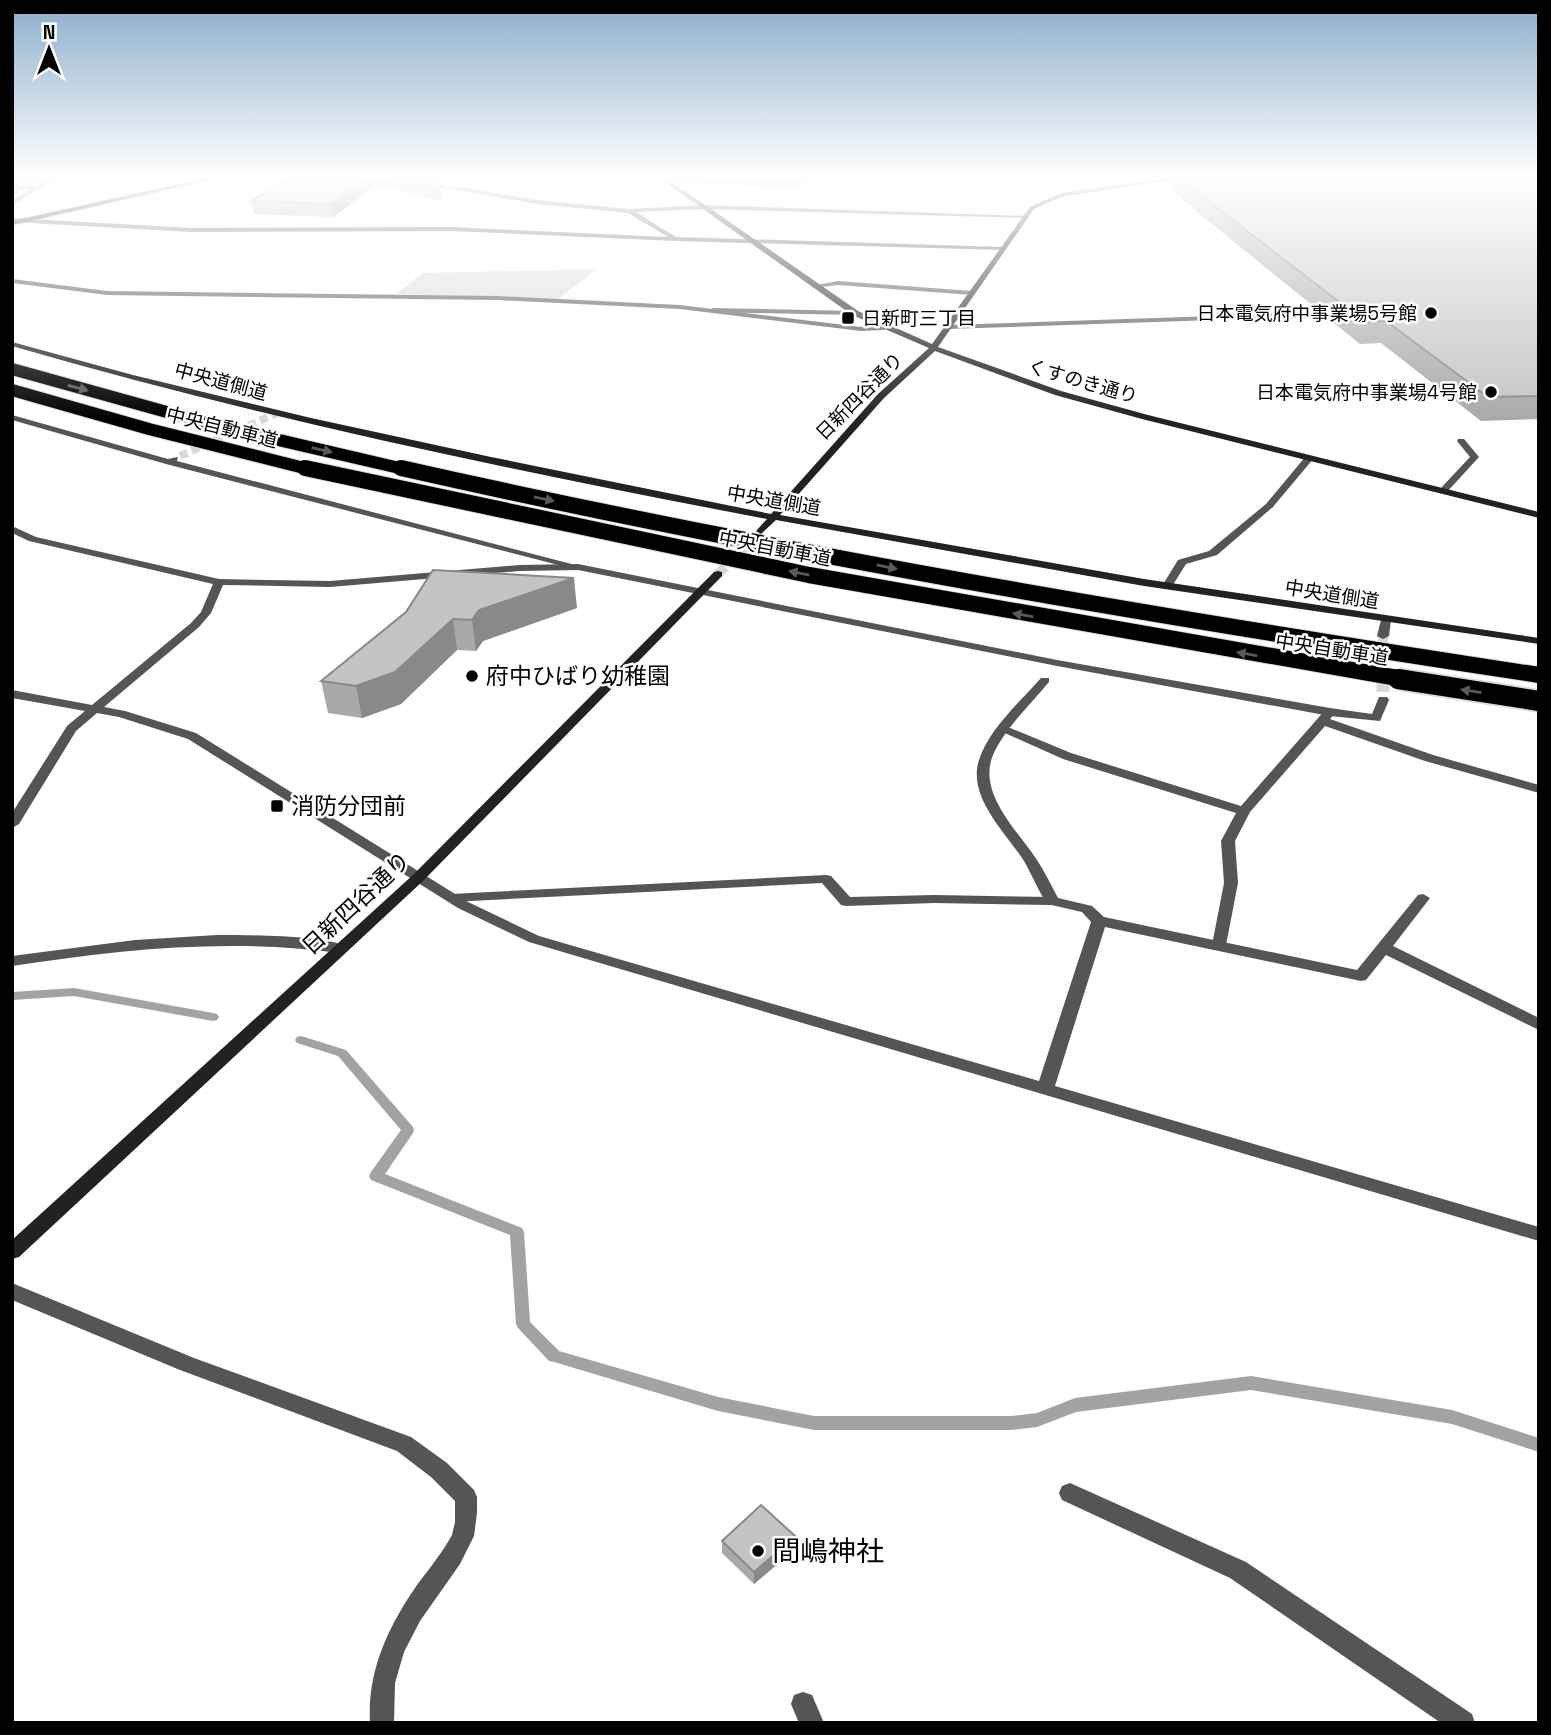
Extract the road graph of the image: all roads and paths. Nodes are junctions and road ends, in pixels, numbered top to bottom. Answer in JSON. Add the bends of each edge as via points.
{"nodes":[{"id":1,"x":775,"y":258,"type":"edge"},
{"id":2,"x":995,"y":258,"type":"edge"},
{"id":3,"x":12,"y":281,"type":"edge"},
{"id":4,"x":814,"y":286,"type":"junction"},
{"id":5,"x":972,"y":293,"type":"junction"},
{"id":6,"x":712,"y":310,"type":"junction"},
{"id":7,"x":855,"y":313,"type":"junction"},
{"id":8,"x":1301,"y":315,"type":"dead end"},
{"id":9,"x":949,"y":327,"type":"junction"},
{"id":10,"x":884,"y":328,"type":"junction"},
{"id":11,"x":12,"y":344,"type":"edge"},
{"id":12,"x":933,"y":348,"type":"junction"},
{"id":13,"x":12,"y":369,"type":"edge"},
{"id":14,"x":12,"y":390,"type":"edge"},
{"id":15,"x":12,"y":417,"type":"edge"},
{"id":16,"x":1461,"y":441,"type":"dead end"},
{"id":17,"x":180,"y":456,"type":"tunnel mouth"},
{"id":18,"x":1309,"y":458,"type":"junction"},
{"id":19,"x":169,"y":462,"type":"junction"},
{"id":20,"x":1443,"y":491,"type":"junction"},
{"id":21,"x":1539,"y":515,"type":"edge"},
{"id":22,"x":771,"y":518,"type":"junction"},
{"id":23,"x":12,"y":529,"type":"edge"},
{"id":24,"x":761,"y":531,"type":"tunnel mouth"},
{"id":25,"x":578,"y":567,"type":"junction"},
{"id":26,"x":718,"y":574,"type":"tunnel mouth"},
{"id":27,"x":219,"y":582,"type":"junction"},
{"id":28,"x":1167,"y":586,"type":"junction"},
{"id":29,"x":701,"y":591,"type":"junction"},
{"id":30,"x":1386,"y":620,"type":"junction"},
{"id":31,"x":1383,"y":636,"type":"tunnel mouth"},
{"id":32,"x":1539,"y":641,"type":"edge"},
{"id":33,"x":1539,"y":676,"type":"edge"},
{"id":34,"x":1045,"y":680,"type":"dead end"},
{"id":35,"x":12,"y":694,"type":"edge"},
{"id":36,"x":1383,"y":700,"type":"dead end"},
{"id":37,"x":1539,"y":701,"type":"edge"},
{"id":38,"x":94,"y":709,"type":"junction"},
{"id":39,"x":1327,"y":717,"type":"junction"},
{"id":40,"x":1004,"y":730,"type":"junction"},
{"id":41,"x":1539,"y":789,"type":"edge"},
{"id":42,"x":1244,"y":811,"type":"junction"},
{"id":43,"x":12,"y":824,"type":"edge"},
{"id":44,"x":419,"y":877,"type":"junction"},
{"id":45,"x":451,"y":898,"type":"junction"},
{"id":46,"x":1423,"y":898,"type":"dead end"},
{"id":47,"x":1052,"y":901,"type":"junction"},
{"id":48,"x":1099,"y":921,"type":"junction"},
{"id":49,"x":1219,"y":944,"type":"junction"},
{"id":50,"x":1383,"y":947,"type":"junction"},
{"id":51,"x":340,"y":948,"type":"junction"},
{"id":52,"x":12,"y":961,"type":"edge"},
{"id":53,"x":1539,"y":1025,"type":"edge"},
{"id":54,"x":1045,"y":1090,"type":"junction"},
{"id":55,"x":1539,"y":1234,"type":"edge"},
{"id":56,"x":12,"y":1252,"type":"edge"},
{"id":57,"x":12,"y":1291,"type":"edge"},
{"id":58,"x":1070,"y":1493,"type":"dead end"},
{"id":59,"x":382,"y":1723,"type":"edge"},
{"id":60,"x":1463,"y":1723,"type":"edge"}],
"edges":[{"from":1,"to":4,"type":"street","name":"くすのき通り"},
{"from":2,"to":5,"type":"street","name":"日新四谷通り"},
{"from":3,"to":6,"type":"street","via":[[107,293],[497,298]]},
{"from":4,"to":5,"type":"street","via":[[838,283]]},
{"from":4,"to":7,"type":"street","name":"くすのき通り"},
{"from":5,"to":9,"type":"street","name":"日新四谷通り"},
{"from":6,"to":7,"type":"street"},
{"from":6,"to":10,"type":"street"},
{"from":7,"to":10,"type":"street","name":"くすのき通り"},
{"from":8,"to":9,"type":"street"},
{"from":9,"to":12,"type":"street","name":"日新四谷通り"},
{"from":10,"to":12,"type":"street","name":"くすのき通り"},
{"from":11,"to":22,"type":"street","name":"中央道側道","via":[[277,413]]},
{"from":12,"to":18,"type":"street","name":"くすのき通り","via":[[1100,405]]},
{"from":12,"to":22,"type":"street","name":"日新四谷通り","via":[[881,396]]},
{"from":13,"to":33,"type":"highway","name":"中央自動車道","one_way":true,"bridge":true,"via":[[290,442],[692,531],[998,588]]},
{"from":37,"to":14,"type":"highway","name":"中央自動車道","one_way":true,"bridge":true,"via":[[979,608],[678,550],[283,462]]},
{"from":15,"to":19,"type":"street"},
{"from":16,"to":20,"type":"street","via":[[1475,457]]},
{"from":17,"to":19,"type":"street"},
{"from":18,"to":20,"type":"street","name":"くすのき通り"},
{"from":18,"to":28,"type":"street","via":[[1269,506],[1213,553],[1182,562]]},
{"from":19,"to":25,"type":"street"},
{"from":20,"to":21,"type":"street","name":"くすのき通り"},
{"from":22,"to":24,"type":"street","name":"日新四谷通り"},
{"from":22,"to":28,"type":"street","name":"中央道側道"},
{"from":23,"to":27,"type":"street","via":[[33,539]]},
{"from":25,"to":27,"type":"street","via":[[330,583]]},
{"from":25,"to":29,"type":"street"},
{"from":26,"to":29,"type":"street","name":"日新四谷通り"},
{"from":27,"to":38,"type":"street","via":[[206,613],[195,625]]},
{"from":28,"to":30,"type":"street","name":"中央道側道"},
{"from":29,"to":39,"type":"street"},
{"from":29,"to":44,"type":"street","name":"日新四谷通り"},
{"from":30,"to":31,"type":"street"},
{"from":30,"to":32,"type":"street","name":"中央道側道"},
{"from":34,"to":40,"type":"street"},
{"from":35,"to":38,"type":"street"},
{"from":36,"to":39,"type":"street","via":[[1376,719]]},
{"from":38,"to":43,"type":"street","via":[[71,729]]},
{"from":38,"to":44,"type":"street","via":[[192,736]]},
{"from":39,"to":41,"type":"street","via":[[1429,758]]},
{"from":39,"to":42,"type":"street"},
{"from":40,"to":42,"type":"street","via":[[1067,756]]},
{"from":40,"to":47,"type":"street","via":[[984,761],[983,784]]},
{"from":42,"to":49,"type":"street","via":[[1228,841],[1231,883]]},
{"from":44,"to":45,"type":"street"},
{"from":44,"to":51,"type":"street","name":"日新四谷通り"},
{"from":45,"to":47,"type":"street","via":[[826,879],[846,902]]},
{"from":45,"to":54,"type":"street","via":[[534,939],[577,953]]},
{"from":46,"to":50,"type":"street"},
{"from":47,"to":48,"type":"street","via":[[1087,909]]},
{"from":48,"to":49,"type":"street"},
{"from":48,"to":54,"type":"street"},
{"from":49,"to":50,"type":"street","via":[[1361,975]]},
{"from":50,"to":53,"type":"street"},
{"from":51,"to":52,"type":"street","via":[[293,940],[229,939],[99,947]]},
{"from":51,"to":56,"type":"street","name":"日新四谷通り"},
{"from":54,"to":55,"type":"street"},
{"from":57,"to":59,"type":"street","via":[[187,1364],[404,1444],[466,1497],[465,1528],[453,1555],[388,1655],[379,1699]]},
{"from":58,"to":60,"type":"street","via":[[1238,1570]]}]}
